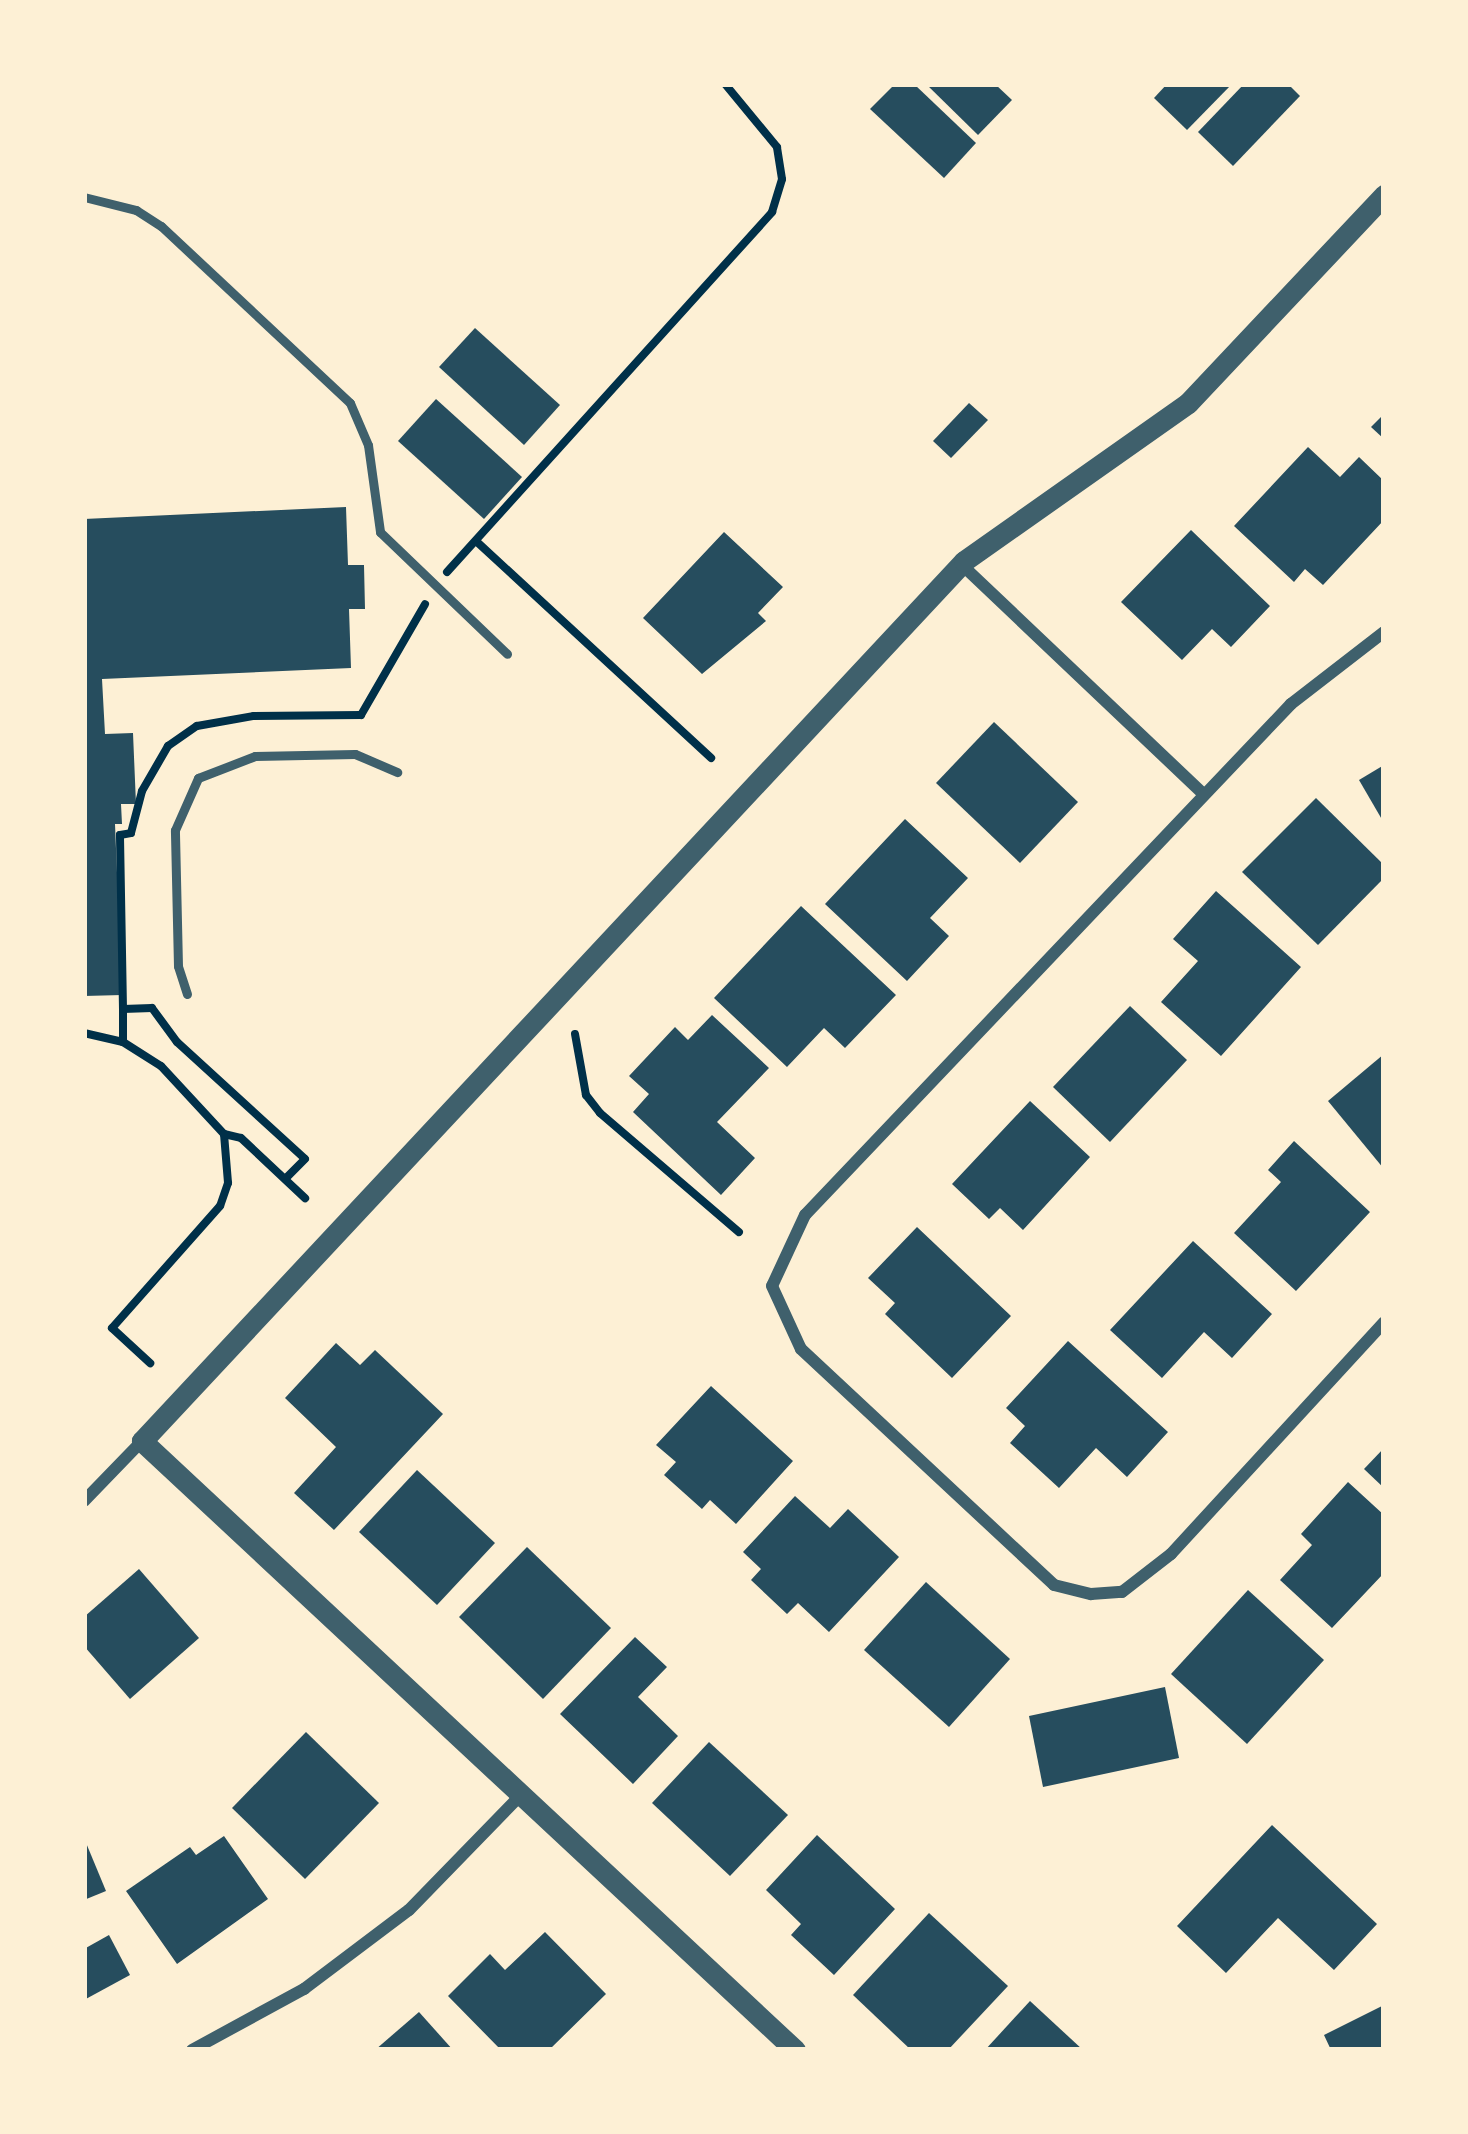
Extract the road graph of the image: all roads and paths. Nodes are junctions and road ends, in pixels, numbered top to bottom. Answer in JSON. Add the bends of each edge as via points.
{"nodes":[{"id":1,"x":725,"y":84,"type":"edge"},
{"id":2,"x":1384,"y":196,"type":"edge"},
{"id":3,"x":84,"y":197,"type":"edge"},
{"id":4,"x":476,"y":541,"type":"junction"},
{"id":5,"x":961,"y":564,"type":"junction"},
{"id":6,"x":435,"y":585,"type":"junction"},
{"id":7,"x":1384,"y":632,"type":"edge"},
{"id":8,"x":507,"y":654,"type":"dead end"},
{"id":9,"x":711,"y":758,"type":"dead end"},
{"id":10,"x":397,"y":772,"type":"dead end"},
{"id":11,"x":1204,"y":795,"type":"junction"},
{"id":12,"x":187,"y":994,"type":"dead end"},
{"id":13,"x":84,"y":1033,"type":"edge"},
{"id":14,"x":575,"y":1034,"type":"dead end"},
{"id":15,"x":123,"y":1042,"type":"junction"},
{"id":16,"x":224,"y":1133,"type":"junction"},
{"id":17,"x":285,"y":1179,"type":"junction"},
{"id":18,"x":305,"y":1198,"type":"dead end"},
{"id":19,"x":739,"y":1232,"type":"dead end"},
{"id":20,"x":1384,"y":1322,"type":"edge"},
{"id":21,"x":150,"y":1364,"type":"dead end"},
{"id":22,"x":142,"y":1441,"type":"junction"},
{"id":23,"x":84,"y":1501,"type":"edge"},
{"id":24,"x":521,"y":1795,"type":"junction"},
{"id":25,"x":192,"y":2050,"type":"edge"},
{"id":26,"x":795,"y":2050,"type":"edge"}],
"edges":[{"from":1,"to":4,"type":"path","via":[[777,147],[782,179],[772,212]]},
{"from":2,"to":5,"type":"street","via":[[1188,403]]},
{"from":3,"to":6,"type":"lane","via":[[136,210],[160,226],[350,403],[368,445],[380,532]]},
{"from":4,"to":6,"type":"path"},
{"from":4,"to":9,"type":"path"},
{"from":5,"to":11,"type":"street"},
{"from":5,"to":22,"type":"street"},
{"from":6,"to":8,"type":"lane"},
{"from":7,"to":11,"type":"street","via":[[1291,704]]},
{"from":10,"to":12,"type":"lane","via":[[356,754],[255,756],[198,778],[175,830],[178,966]]},
{"from":11,"to":20,"type":"street","via":[[805,1215],[783,1248],[772,1286],[801,1348],[1054,1586],[1122,1592],[1171,1554]]},
{"from":13,"to":15,"type":"path"},
{"from":14,"to":19,"type":"path","via":[[586,1096],[600,1113]]},
{"from":15,"to":16,"type":"path","via":[[161,1066]]},
{"from":15,"to":17,"type":"path","via":[[123,1009],[152,1008],[177,1042],[305,1160]]},
{"from":16,"to":17,"type":"path","via":[[242,1138]]},
{"from":16,"to":21,"type":"path","via":[[228,1183],[220,1206],[112,1328]]},
{"from":17,"to":18,"type":"path"},
{"from":22,"to":23,"type":"street"},
{"from":22,"to":24,"type":"street"},
{"from":24,"to":25,"type":"street","via":[[410,1910],[304,1990]]},
{"from":24,"to":26,"type":"street"}]}
